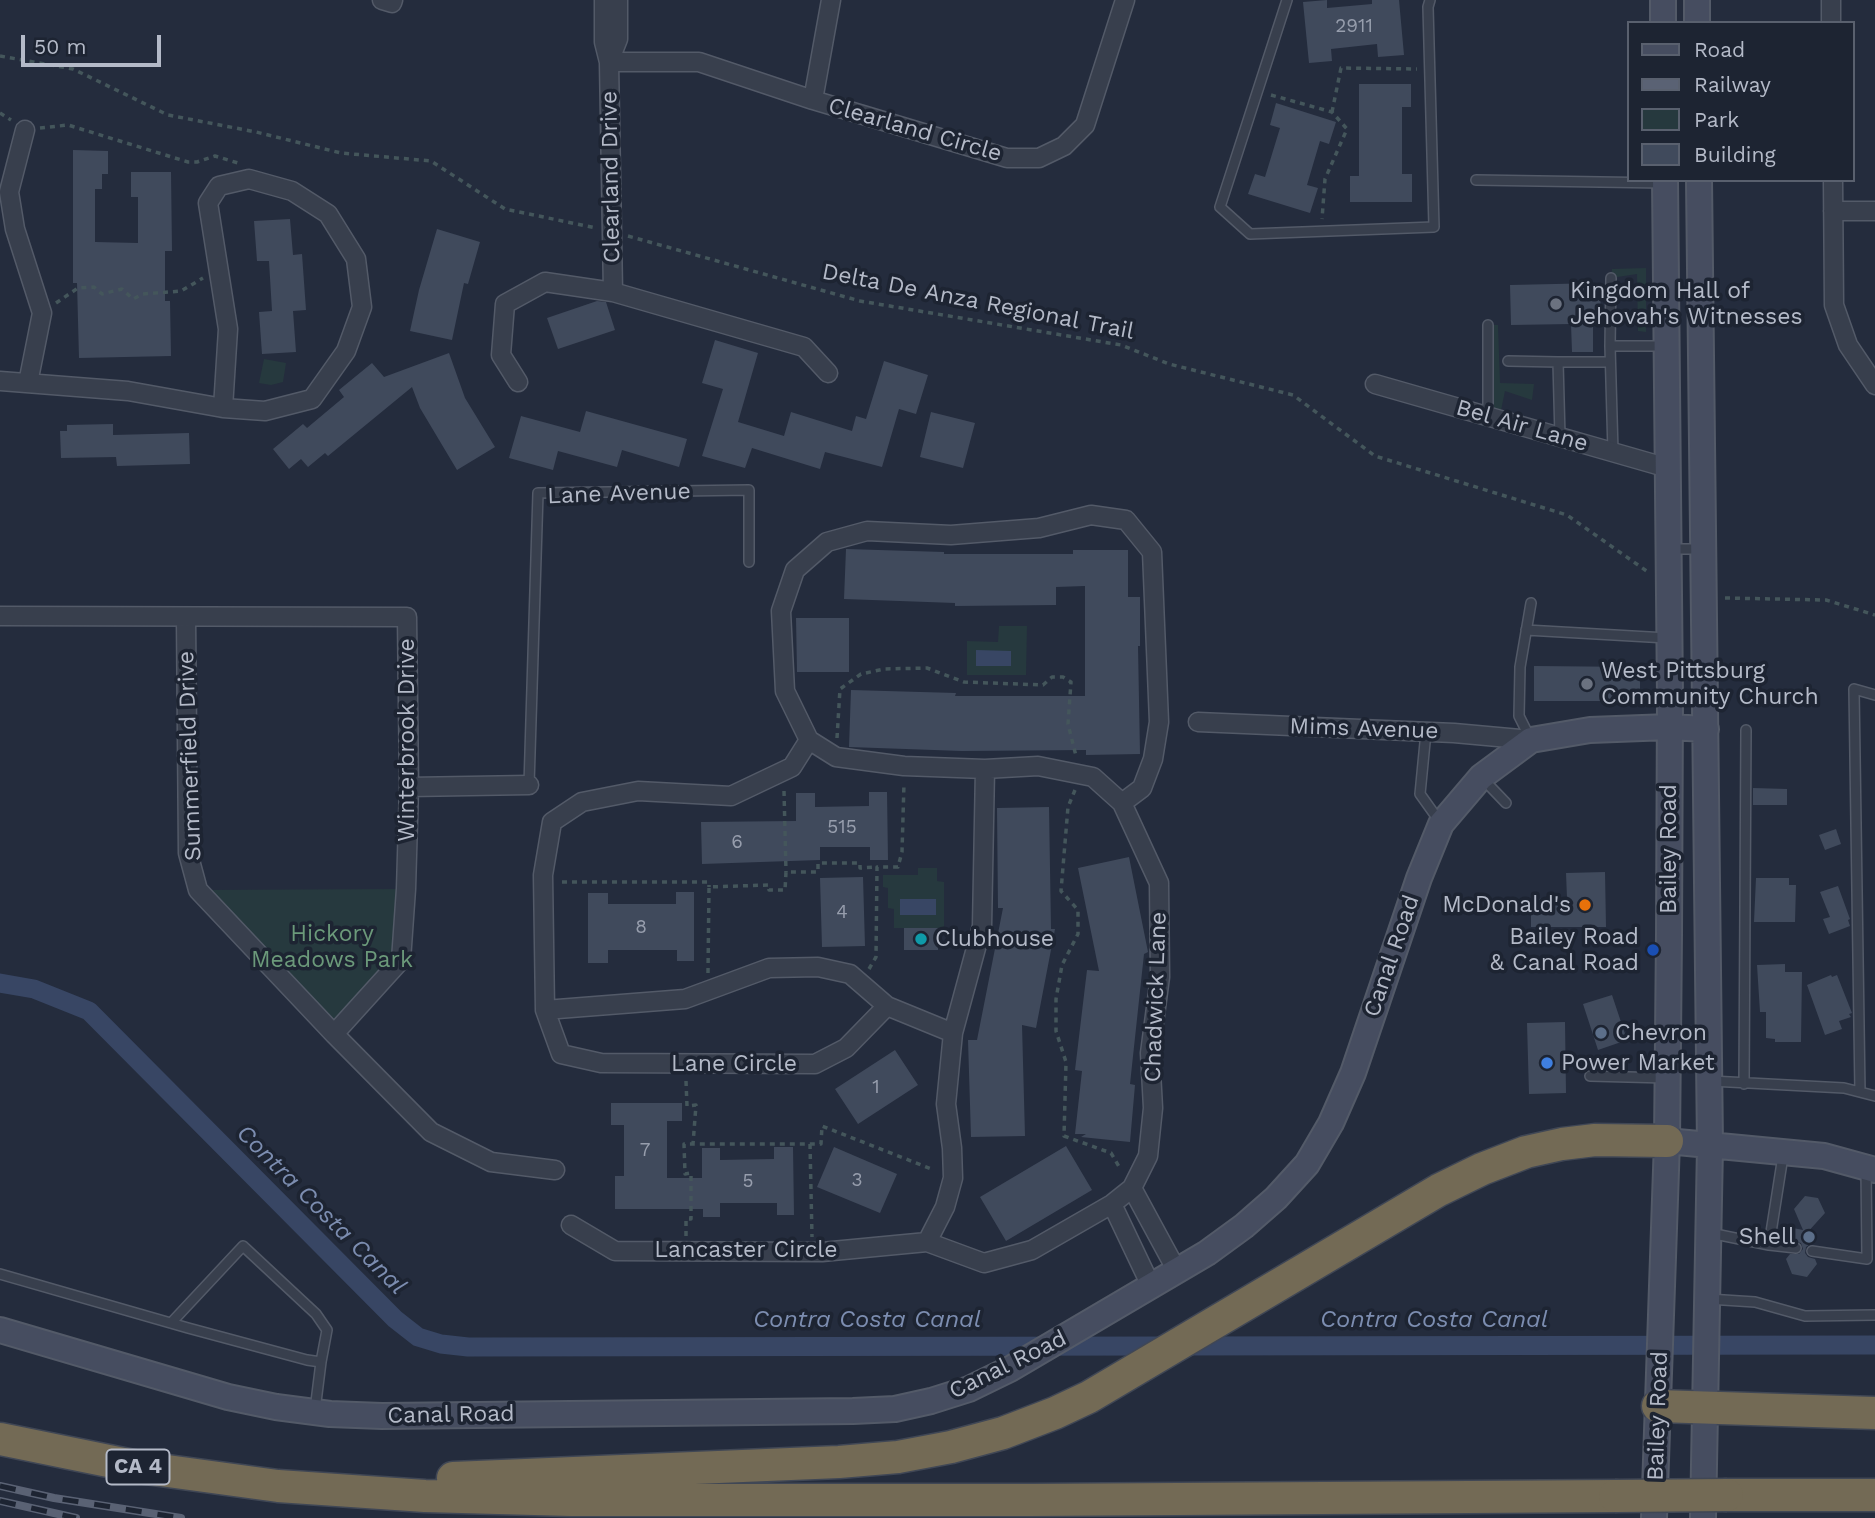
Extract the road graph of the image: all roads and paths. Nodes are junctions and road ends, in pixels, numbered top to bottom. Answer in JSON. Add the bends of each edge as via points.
{"nodes":[{"id":1,"x":382,"y":0,"type":"edge"},
{"id":2,"x":393,"y":0,"type":"edge"},
{"id":3,"x":604,"y":0,"type":"edge"},
{"id":4,"x":618,"y":0,"type":"edge"},
{"id":5,"x":831,"y":0,"type":"edge"},
{"id":6,"x":1125,"y":0,"type":"edge"},
{"id":7,"x":1287,"y":0,"type":"edge"},
{"id":8,"x":1430,"y":0,"type":"edge"},
{"id":9,"x":1663,"y":0,"type":"edge"},
{"id":10,"x":1697,"y":0,"type":"edge"},
{"id":11,"x":1830,"y":0,"type":"edge"},
{"id":12,"x":1663,"y":21,"type":"edge"},
{"id":13,"x":1697,"y":21,"type":"edge"},
{"id":14,"x":1831,"y":21,"type":"edge"},
{"id":15,"x":0,"y":57,"type":"edge"},
{"id":16,"x":609,"y":62,"type":"junction"},
{"id":17,"x":1430,"y":69,"type":"junction"},
{"id":18,"x":1258,"y":91,"type":"junction"},
{"id":19,"x":813,"y":100,"type":"junction"},
{"id":20,"x":1332,"y":112,"type":"junction"},
{"id":21,"x":0,"y":113,"type":"edge"},
{"id":22,"x":25,"y":130,"type":"junction"},
{"id":23,"x":249,"y":179,"type":"junction"},
{"id":24,"x":1476,"y":180,"type":"dead end"},
{"id":25,"x":1626,"y":181,"type":"edge"},
{"id":26,"x":1665,"y":182,"type":"edge"},
{"id":27,"x":1699,"y":182,"type":"edge"},
{"id":28,"x":1833,"y":182,"type":"edge"},
{"id":29,"x":1833,"y":211,"type":"junction"},
{"id":30,"x":1875,"y":211,"type":"edge"},
{"id":31,"x":613,"y":232,"type":"junction"},
{"id":32,"x":1321,"y":232,"type":"junction"},
{"id":33,"x":217,"y":269,"type":"junction"},
{"id":34,"x":1611,"y":278,"type":"dead end"},
{"id":35,"x":613,"y":292,"type":"junction"},
{"id":36,"x":42,"y":313,"type":"junction"},
{"id":37,"x":1488,"y":325,"type":"dead end"},
{"id":38,"x":1610,"y":346,"type":"junction"},
{"id":39,"x":1667,"y":346,"type":"junction"},
{"id":40,"x":1508,"y":361,"type":"dead end"},
{"id":41,"x":1558,"y":362,"type":"junction"},
{"id":42,"x":1610,"y":362,"type":"junction"},
{"id":43,"x":828,"y":373,"type":"dead end"},
{"id":44,"x":0,"y":381,"type":"edge"},
{"id":45,"x":518,"y":382,"type":"dead end"},
{"id":46,"x":28,"y":383,"type":"junction"},
{"id":47,"x":1375,"y":384,"type":"dead end"},
{"id":48,"x":1875,"y":385,"type":"edge"},
{"id":49,"x":223,"y":408,"type":"junction"},
{"id":50,"x":1488,"y":417,"type":"junction"},
{"id":51,"x":1560,"y":437,"type":"junction"},
{"id":52,"x":1614,"y":453,"type":"junction"},
{"id":53,"x":1668,"y":468,"type":"junction"},
{"id":54,"x":1668,"y":549,"type":"junction"},
{"id":55,"x":1704,"y":549,"type":"junction"},
{"id":56,"x":749,"y":562,"type":"dead end"},
{"id":57,"x":1668,"y":580,"type":"junction"},
{"id":58,"x":1714,"y":594,"type":"junction"},
{"id":59,"x":1531,"y":603,"type":"dead end"},
{"id":60,"x":1875,"y":615,"type":"edge"},
{"id":61,"x":0,"y":616,"type":"edge"},
{"id":62,"x":186,"y":617,"type":"junction"},
{"id":63,"x":1526,"y":630,"type":"junction"},
{"id":64,"x":1669,"y":638,"type":"junction"},
{"id":65,"x":1875,"y":695,"type":"edge"},
{"id":66,"x":1198,"y":722,"type":"dead end"},
{"id":67,"x":1669,"y":727,"type":"junction"},
{"id":68,"x":1706,"y":729,"type":"junction"},
{"id":69,"x":1746,"y":730,"type":"dead end"},
{"id":70,"x":1426,"y":732,"type":"junction"},
{"id":71,"x":809,"y":740,"type":"junction"},
{"id":72,"x":1531,"y":740,"type":"junction"},
{"id":73,"x":836,"y":757,"type":"junction"},
{"id":74,"x":904,"y":766,"type":"junction"},
{"id":75,"x":985,"y":769,"type":"junction"},
{"id":76,"x":784,"y":771,"type":"junction"},
{"id":77,"x":1080,"y":775,"type":"junction"},
{"id":78,"x":1481,"y":776,"type":"junction"},
{"id":79,"x":529,"y":786,"type":"joint"},
{"id":80,"x":409,"y":787,"type":"junction"},
{"id":81,"x":1122,"y":803,"type":"junction"},
{"id":82,"x":1506,"y":803,"type":"dead end"},
{"id":83,"x":1441,"y":824,"type":"junction"},
{"id":84,"x":877,"y":867,"type":"junction"},
{"id":85,"x":786,"y":872,"type":"junction"},
{"id":86,"x":543,"y":883,"type":"junction"},
{"id":87,"x":709,"y":887,"type":"junction"},
{"id":88,"x":862,"y":984,"type":"junction"},
{"id":89,"x":708,"y":992,"type":"junction"},
{"id":90,"x":887,"y":1006,"type":"junction"},
{"id":91,"x":544,"y":1010,"type":"junction"},
{"id":92,"x":953,"y":1033,"type":"junction"},
{"id":93,"x":334,"y":1034,"type":"junction"},
{"id":94,"x":686,"y":1063,"type":"junction"},
{"id":95,"x":1590,"y":1076,"type":"dead end"},
{"id":96,"x":1667,"y":1078,"type":"junction"},
{"id":97,"x":1710,"y":1081,"type":"junction"},
{"id":98,"x":1744,"y":1084,"type":"junction"},
{"id":99,"x":1860,"y":1092,"type":"junction"},
{"id":100,"x":1875,"y":1096,"type":"edge"},
{"id":101,"x":1667,"y":1141,"type":"junction"},
{"id":102,"x":693,"y":1143,"type":"junction"},
{"id":103,"x":810,"y":1144,"type":"junction"},
{"id":104,"x":1710,"y":1146,"type":"junction"},
{"id":105,"x":1783,"y":1150,"type":"junction"},
{"id":106,"x":1870,"y":1169,"type":"edge"},
{"id":107,"x":555,"y":1171,"type":"dead end"},
{"id":108,"x":953,"y":1178,"type":"junction"},
{"id":109,"x":1132,"y":1188,"type":"junction"},
{"id":110,"x":1112,"y":1204,"type":"junction"},
{"id":111,"x":572,"y":1225,"type":"dead end"},
{"id":112,"x":1708,"y":1233,"type":"junction"},
{"id":113,"x":927,"y":1242,"type":"junction"},
{"id":114,"x":1769,"y":1245,"type":"junction"},
{"id":115,"x":1796,"y":1248,"type":"dead end"},
{"id":116,"x":687,"y":1251,"type":"junction"},
{"id":117,"x":1812,"y":1251,"type":"dead end"},
{"id":118,"x":813,"y":1252,"type":"junction"},
{"id":119,"x":1177,"y":1271,"type":"junction"},
{"id":120,"x":0,"y":1274,"type":"edge"},
{"id":121,"x":1151,"y":1286,"type":"junction"},
{"id":122,"x":1707,"y":1307,"type":"junction"},
{"id":123,"x":1875,"y":1315,"type":"edge"},
{"id":124,"x":171,"y":1323,"type":"junction"},
{"id":125,"x":0,"y":1330,"type":"edge"},
{"id":126,"x":321,"y":1362,"type":"junction"},
{"id":127,"x":1658,"y":1406,"type":"junction"},
{"id":128,"x":1706,"y":1406,"type":"junction"},
{"id":129,"x":315,"y":1412,"type":"junction"},
{"id":130,"x":1875,"y":1413,"type":"edge"},
{"id":131,"x":0,"y":1439,"type":"edge"},
{"id":132,"x":278,"y":1486,"type":"junction"},
{"id":133,"x":1875,"y":1495,"type":"edge"},
{"id":134,"x":1654,"y":1518,"type":"edge"},
{"id":135,"x":1703,"y":1518,"type":"edge"}],
"edges":[{"from":1,"to":2,"type":"street"},
{"from":3,"to":16,"type":"street","name":"Clearland Drive"},
{"from":4,"to":16,"type":"street","name":"Clearland Drive","via":[[618,39]]},
{"from":5,"to":19,"type":"street"},
{"from":6,"to":19,"type":"street","name":"Clearland Circle","via":[[1085,125],[1064,146],[1039,158],[1007,158]]},
{"from":7,"to":18,"type":"lane"},
{"from":8,"to":17,"type":"lane"},
{"from":9,"to":12,"type":"main road"},
{"from":10,"to":13,"type":"main road"},
{"from":11,"to":14,"type":"street"},
{"from":15,"to":31,"type":"path","name":"Delta De Anza Regional Trail","via":[[73,69],[168,115],[341,152],[431,161],[505,209]]},
{"from":16,"to":19,"type":"street","name":"Clearland Circle","via":[[698,62]]},
{"from":16,"to":31,"type":"street","name":"Clearland Drive"},
{"from":17,"to":20,"type":"path","via":[[1342,68]]},
{"from":17,"to":32,"type":"lane","via":[[1434,227]]},
{"from":18,"to":20,"type":"path"},
{"from":18,"to":32,"type":"lane","via":[[1220,207],[1250,234]]},
{"from":20,"to":32,"type":"path","via":[[1347,129],[1325,179]]},
{"from":21,"to":22,"type":"path"},
{"from":22,"to":23,"type":"path","via":[[68,125],[188,162],[215,156],[237,162]]},
{"from":22,"to":36,"type":"street","via":[[9,192],[15,229]]},
{"from":23,"to":33,"type":"street","via":[[219,186],[208,203]]},
{"from":23,"to":49,"type":"street","via":[[292,191],[328,214],[356,259],[362,307],[346,351],[312,399],[265,411]]},
{"from":24,"to":25,"type":"lane"},
{"from":26,"to":39,"type":"main road","name":"Bailey Road"},
{"from":27,"to":55,"type":"main road","name":"Bailey Road"},
{"from":28,"to":29,"type":"street"},
{"from":29,"to":30,"type":"street"},
{"from":29,"to":48,"type":"street","via":[[1834,305],[1848,345]]},
{"from":31,"to":35,"type":"street","name":"Clearland Drive"},
{"from":31,"to":57,"type":"path","name":"Delta De Anza Regional Trail","via":[[860,301],[1121,345],[1169,364],[1293,395],[1375,456],[1567,514],[1647,572]]},
{"from":33,"to":36,"type":"path","via":[[181,291],[132,299],[122,289],[102,294],[94,287],[78,288]]},
{"from":33,"to":49,"type":"street","via":[[228,329]]},
{"from":34,"to":38,"type":"lane"},
{"from":35,"to":43,"type":"street","name":"Clearland Drive","via":[[804,346]]},
{"from":35,"to":45,"type":"street","name":"Clearland Drive","via":[[545,282],[505,304],[501,355]]},
{"from":36,"to":46,"type":"street"},
{"from":37,"to":50,"type":"lane"},
{"from":38,"to":39,"type":"lane"},
{"from":38,"to":42,"type":"lane"},
{"from":39,"to":53,"type":"main road","name":"Bailey Road"},
{"from":40,"to":41,"type":"lane"},
{"from":41,"to":42,"type":"lane"},
{"from":41,"to":51,"type":"lane"},
{"from":42,"to":52,"type":"lane"},
{"from":44,"to":46,"type":"street"},
{"from":46,"to":49,"type":"street","via":[[128,391]]},
{"from":47,"to":50,"type":"street","name":"Bel Air Lane"},
{"from":50,"to":51,"type":"street","name":"Bel Air Lane"},
{"from":51,"to":52,"type":"street","name":"Bel Air Lane"},
{"from":52,"to":53,"type":"street","name":"Bel Air Lane"},
{"from":53,"to":54,"type":"main road","name":"Bailey Road"},
{"from":54,"to":55,"type":"lane"},
{"from":54,"to":57,"type":"main road","name":"Bailey Road"},
{"from":55,"to":58,"type":"main road","name":"Bailey Road"},
{"from":56,"to":79,"type":"lane","name":"Lane Avenue","via":[[749,490],[538,494]]},
{"from":57,"to":64,"type":"main road","name":"Bailey Road"},
{"from":58,"to":60,"type":"path","via":[[1737,600],[1826,600]]},
{"from":58,"to":68,"type":"main road","name":"Bailey Road"},
{"from":59,"to":63,"type":"lane"},
{"from":61,"to":62,"type":"street","name":"Winterbrook Drive"},
{"from":62,"to":80,"type":"street","name":"Winterbrook Drive","via":[[407,617]]},
{"from":62,"to":93,"type":"street","name":"Summerfield Drive","via":[[188,853],[198,890]]},
{"from":63,"to":64,"type":"lane"},
{"from":63,"to":72,"type":"lane","via":[[1519,716]]},
{"from":64,"to":67,"type":"main road","name":"Bailey Road"},
{"from":65,"to":99,"type":"lane","via":[[1854,689]]},
{"from":66,"to":70,"type":"street","name":"Mims Avenue"},
{"from":67,"to":68,"type":"main road","name":"Canal Road"},
{"from":67,"to":72,"type":"main road","name":"Canal Road","via":[[1590,730]]},
{"from":67,"to":96,"type":"main road","name":"Bailey Road"},
{"from":68,"to":97,"type":"main road","name":"Bailey Road"},
{"from":69,"to":98,"type":"lane"},
{"from":70,"to":72,"type":"street","name":"Mims Avenue"},
{"from":70,"to":83,"type":"lane","via":[[1420,794]]},
{"from":71,"to":73,"type":"street","name":"Chadwick Lane"},
{"from":71,"to":76,"type":"street","via":[[792,767]]},
{"from":71,"to":81,"type":"street","via":[[785,691],[781,611],[795,570],[827,542],[867,531],[951,535],[1039,528],[1091,514],[1126,520],[1152,552],[1158,722],[1153,759],[1142,788]]},
{"from":72,"to":78,"type":"main road","name":"Canal Road"},
{"from":73,"to":74,"type":"street","name":"Chadwick Lane"},
{"from":73,"to":77,"type":"path","via":[[840,689],[861,674],[927,668],[964,682],[1043,685],[1052,677],[1063,677],[1071,682],[1068,724]]},
{"from":74,"to":75,"type":"street","name":"Chadwick Lane"},
{"from":74,"to":84,"type":"path","via":[[898,867]]},
{"from":75,"to":77,"type":"street","name":"Chadwick Lane","via":[[1038,766]]},
{"from":75,"to":92,"type":"street","via":[[982,926]]},
{"from":76,"to":85,"type":"path"},
{"from":76,"to":86,"type":"street","via":[[731,796],[638,791],[582,802],[552,822]]},
{"from":77,"to":81,"type":"street","name":"Chadwick Lane","via":[[1093,776]]},
{"from":77,"to":109,"type":"path","via":[[1068,807],[1061,891],[1078,910],[1078,934],[1062,965],[1056,999],[1056,1031],[1066,1062],[1064,1136],[1111,1153]]},
{"from":78,"to":82,"type":"lane"},
{"from":78,"to":83,"type":"main road","name":"Canal Road"},
{"from":79,"to":80,"type":"street"},
{"from":80,"to":93,"type":"street","name":"Winterbrook Drive","via":[[401,960]]},
{"from":81,"to":109,"type":"street","name":"Chadwick Lane","via":[[1158,883],[1160,977],[1150,1053],[1153,1108],[1148,1156]]},
{"from":83,"to":119,"type":"main road","name":"Canal Road","via":[[1353,1073],[1307,1164],[1244,1226]]},
{"from":84,"to":85,"type":"path","via":[[818,863],[818,872]]},
{"from":84,"to":88,"type":"path","via":[[876,957]]},
{"from":85,"to":87,"type":"path","via":[[785,890],[769,890],[769,885]]},
{"from":86,"to":87,"type":"path","via":[[709,882]]},
{"from":86,"to":91,"type":"street"},
{"from":87,"to":89,"type":"path"},
{"from":88,"to":89,"type":"street","via":[[850,974],[818,967],[769,968]]},
{"from":88,"to":90,"type":"street"},
{"from":89,"to":91,"type":"street","via":[[685,999]]},
{"from":90,"to":92,"type":"street"},
{"from":90,"to":94,"type":"street","name":"Lane Circle","via":[[846,1048],[815,1064]]},
{"from":91,"to":94,"type":"street","name":"Lane Circle","via":[[561,1054],[601,1063]]},
{"from":92,"to":108,"type":"street","via":[[946,1104]]},
{"from":93,"to":107,"type":"street","name":"Summerfield Drive","via":[[431,1132],[491,1161]]},
{"from":94,"to":102,"type":"path","via":[[687,1106],[696,1105]]},
{"from":95,"to":96,"type":"lane"},
{"from":96,"to":101,"type":"main road","name":"Bailey Road"},
{"from":97,"to":98,"type":"lane"},
{"from":97,"to":104,"type":"main road","name":"Bailey Road"},
{"from":98,"to":99,"type":"lane"},
{"from":99,"to":100,"type":"lane"},
{"from":101,"to":104,"type":"main road"},
{"from":101,"to":127,"type":"main road","name":"Bailey Road"},
{"from":101,"to":132,"type":"highway","via":[[1562,1144],[1482,1169],[1089,1397],[1003,1433],[951,1447],[898,1457],[730,1468]]},
{"from":102,"to":103,"type":"path"},
{"from":102,"to":116,"type":"path","via":[[684,1144],[685,1174],[691,1173],[691,1219],[685,1219]]},
{"from":103,"to":108,"type":"path","via":[[821,1144],[822,1126]]},
{"from":103,"to":118,"type":"path"},
{"from":104,"to":105,"type":"main road"},
{"from":104,"to":112,"type":"main road","name":"Bailey Road"},
{"from":105,"to":106,"type":"main road"},
{"from":105,"to":114,"type":"lane"},
{"from":106,"to":117,"type":"lane","via":[[1867,1259]]},
{"from":108,"to":113,"type":"street","via":[[945,1207]]},
{"from":109,"to":110,"type":"street","name":"Chadwick Lane"},
{"from":109,"to":119,"type":"street"},
{"from":110,"to":113,"type":"street","name":"Chadwick Lane","via":[[1032,1250],[984,1263]]},
{"from":110,"to":121,"type":"street"},
{"from":111,"to":116,"type":"street","name":"Lancaster Circle","via":[[615,1251]]},
{"from":112,"to":114,"type":"lane"},
{"from":112,"to":122,"type":"main road","name":"Bailey Road"},
{"from":113,"to":118,"type":"street","name":"Lancaster Circle"},
{"from":114,"to":115,"type":"lane"},
{"from":116,"to":118,"type":"street","name":"Lancaster Circle"},
{"from":119,"to":121,"type":"main road","name":"Canal Road"},
{"from":120,"to":124,"type":"lane"},
{"from":121,"to":129,"type":"main road","name":"Canal Road","via":[[969,1389],[881,1409],[382,1416]]},
{"from":122,"to":123,"type":"lane","via":[[1755,1302],[1805,1316]]},
{"from":122,"to":128,"type":"main road","name":"Bailey Road"},
{"from":124,"to":126,"type":"lane"},
{"from":124,"to":126,"type":"lane","via":[[243,1246],[316,1314],[327,1331]]},
{"from":125,"to":129,"type":"main road","name":"Canal Road","via":[[228,1397]]},
{"from":126,"to":129,"type":"lane"},
{"from":127,"to":128,"type":"highway"},
{"from":127,"to":134,"type":"main road","name":"Bailey Road"},
{"from":128,"to":130,"type":"highway"},
{"from":128,"to":135,"type":"main road","name":"Bailey Road"},
{"from":131,"to":132,"type":"highway","number":"CA 4","via":[[138,1467]]},
{"from":132,"to":133,"type":"highway","number":"CA 4","bridge":true,"via":[[571,1500]]}]}
